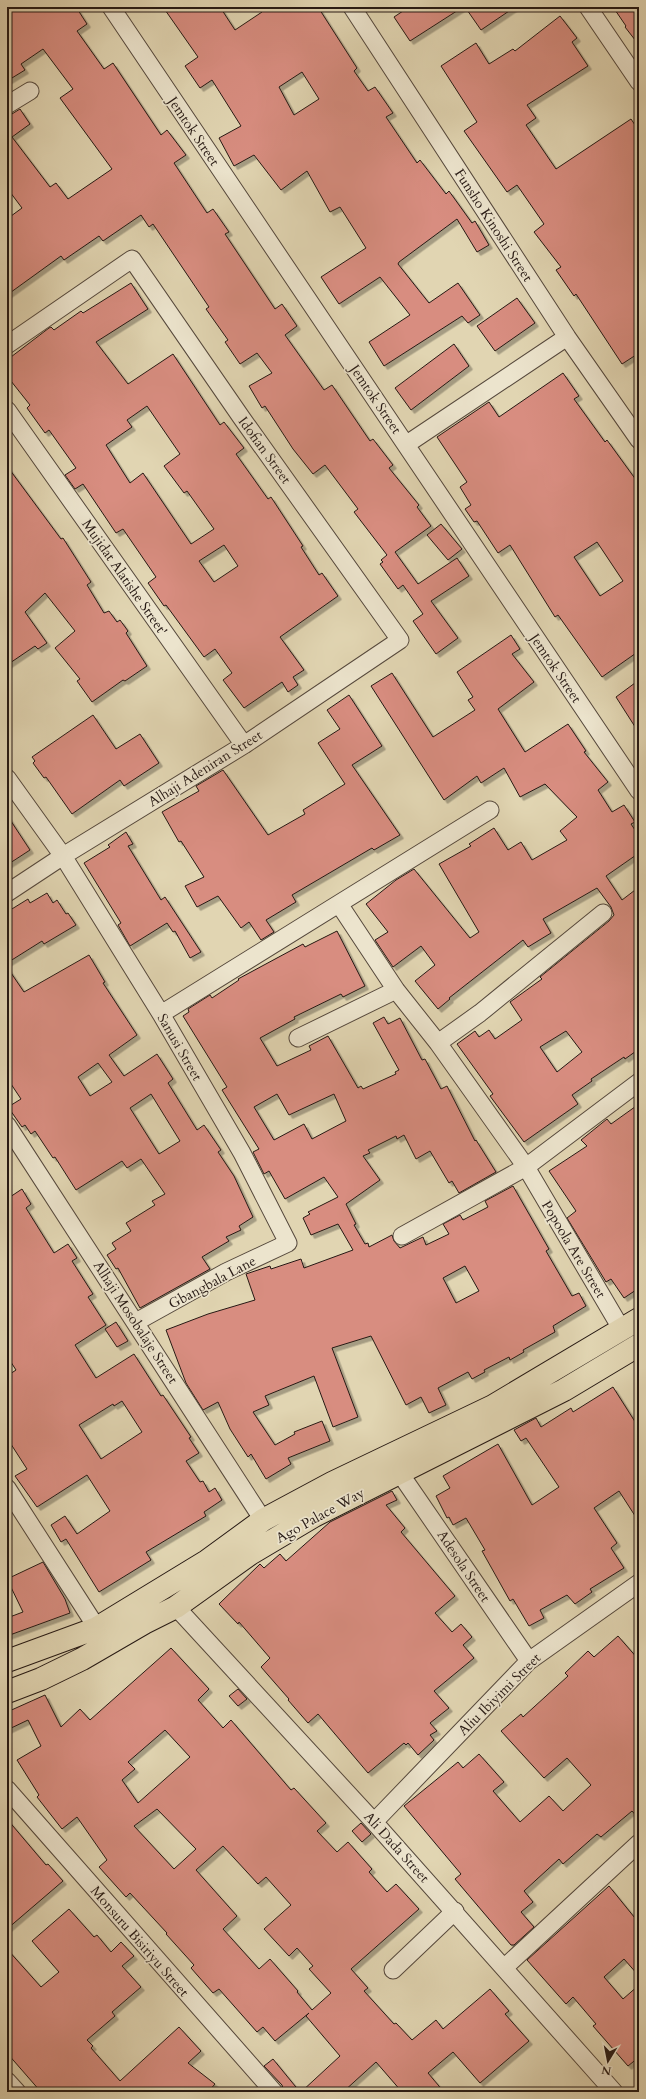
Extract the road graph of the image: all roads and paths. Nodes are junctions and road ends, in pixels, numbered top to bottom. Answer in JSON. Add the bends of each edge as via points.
{"nodes":[{"id":1,"x":111,"y":7,"type":"edge"},
{"id":2,"x":352,"y":7,"type":"edge"},
{"id":3,"x":588,"y":7,"type":"edge"},
{"id":4,"x":639,"y":82,"type":"edge"},
{"id":5,"x":30,"y":91,"type":"dead end"},
{"id":6,"x":7,"y":105,"type":"edge"},
{"id":7,"x":567,"y":337,"type":"junction"},
{"id":8,"x":7,"y":345,"type":"edge"},
{"id":9,"x":7,"y":410,"type":"edge"},
{"id":10,"x":639,"y":440,"type":"edge"},
{"id":11,"x":407,"y":444,"type":"junction"},
{"id":12,"x":400,"y":640,"type":"joint"},
{"id":13,"x":244,"y":745,"type":"junction"},
{"id":14,"x":7,"y":778,"type":"edge"},
{"id":15,"x":639,"y":791,"type":"edge"},
{"id":16,"x":490,"y":810,"type":"dead end"},
{"id":17,"x":63,"y":856,"type":"junction"},
{"id":18,"x":7,"y":893,"type":"edge"},
{"id":19,"x":339,"y":904,"type":"junction"},
{"id":20,"x":603,"y":913,"type":"dead end"},
{"id":21,"x":396,"y":990,"type":"junction"},
{"id":22,"x":161,"y":1014,"type":"junction"},
{"id":23,"x":298,"y":1038,"type":"dead end"},
{"id":24,"x":438,"y":1043,"type":"junction"},
{"id":25,"x":639,"y":1082,"type":"edge"},
{"id":26,"x":7,"y":1125,"type":"edge"},
{"id":27,"x":526,"y":1167,"type":"junction"},
{"id":28,"x":402,"y":1236,"type":"dead end"},
{"id":29,"x":288,"y":1243,"type":"joint"},
{"id":30,"x":136,"y":1322,"type":"junction"},
{"id":31,"x":631,"y":1324,"type":"edge"},
{"id":32,"x":636,"y":1352,"type":"edge"},
{"id":33,"x":399,"y":1472,"type":"junction"},
{"id":34,"x":7,"y":1488,"type":"edge"},
{"id":35,"x":264,"y":1520,"type":"junction"},
{"id":36,"x":639,"y":1583,"type":"edge"},
{"id":37,"x":176,"y":1607,"type":"junction"},
{"id":38,"x":97,"y":1628,"type":"junction"},
{"id":39,"x":39,"y":1650,"type":"junction"},
{"id":40,"x":10,"y":1660,"type":"edge"},
{"id":41,"x":529,"y":1661,"type":"junction"},
{"id":42,"x":41,"y":1679,"type":"junction"},
{"id":43,"x":11,"y":1690,"type":"edge"},
{"id":44,"x":7,"y":1789,"type":"edge"},
{"id":45,"x":374,"y":1822,"type":"junction"},
{"id":46,"x":639,"y":1844,"type":"edge"},
{"id":47,"x":455,"y":1911,"type":"junction"},
{"id":48,"x":505,"y":1967,"type":"junction"},
{"id":49,"x":393,"y":1970,"type":"dead end"},
{"id":50,"x":7,"y":2081,"type":"edge"},
{"id":51,"x":17,"y":2092,"type":"edge"},
{"id":52,"x":274,"y":2092,"type":"edge"},
{"id":53,"x":614,"y":2092,"type":"edge"}],
"edges":[{"from":1,"to":11,"type":"street","name":"Jemtok Street"},
{"from":2,"to":7,"type":"street","name":"Funsho Kinoshi Street"},
{"from":3,"to":4,"type":"street"},
{"from":5,"to":6,"type":"street"},
{"from":7,"to":10,"type":"street","name":"Funsho Kinoshi Street"},
{"from":7,"to":11,"type":"street"},
{"from":8,"to":12,"type":"street","name":"Idofian Street","via":[[132,259],[241,418]]},
{"from":9,"to":13,"type":"street","name":"Mujidat Alatishe Street'"},
{"from":11,"to":15,"type":"street","name":"Jemtok Street"},
{"from":12,"to":13,"type":"street","name":"Alhaji Adeniran Street"},
{"from":13,"to":17,"type":"street","name":"Alhaji Adeniran Street"},
{"from":14,"to":17,"type":"street","name":"Sanusi Street"},
{"from":16,"to":19,"type":"street"},
{"from":17,"to":18,"type":"street","name":"Alhaji Adeniran Street"},
{"from":17,"to":22,"type":"street","name":"Sanusi Street"},
{"from":19,"to":21,"type":"street","name":"Popoola Are Street"},
{"from":19,"to":22,"type":"street"},
{"from":20,"to":24,"type":"street"},
{"from":21,"to":23,"type":"street"},
{"from":21,"to":24,"type":"street","name":"Popoola Are Street"},
{"from":22,"to":29,"type":"street","name":"Sanusi Street","via":[[242,1153]]},
{"from":24,"to":27,"type":"street","name":"Popoola Are Street"},
{"from":25,"to":27,"type":"street"},
{"from":26,"to":30,"type":"street","name":"Alhaji Mosobalaje Street"},
{"from":27,"to":28,"type":"street"},
{"from":27,"to":31,"type":"street","name":"Popoola Are Street"},
{"from":29,"to":30,"type":"street","name":"Gbangbala Lane","via":[[226,1272]]},
{"from":30,"to":35,"type":"street","name":"Alhaji Mosobalaje Street"},
{"from":31,"to":35,"type":"main road","name":"Ago Palace Way","via":[[494,1406],[332,1483]]},
{"from":32,"to":33,"type":"main road","name":"Ago Palace Way"},
{"from":33,"to":37,"type":"main road","name":"Ago Palace Way","via":[[314,1516],[250,1554]]},
{"from":33,"to":41,"type":"street","name":"Adesola Street"},
{"from":34,"to":38,"type":"street"},
{"from":35,"to":38,"type":"main road","name":"Ago Palace Way","via":[[207,1561]]},
{"from":36,"to":41,"type":"street","name":"Aliu Ibiyimi Street"},
{"from":37,"to":42,"type":"main road","name":"Ago Palace Way"},
{"from":37,"to":45,"type":"street","name":"Ali Dada Street"},
{"from":38,"to":39,"type":"main road","name":"Ago Palace Way"},
{"from":39,"to":40,"type":"main road","name":"Ago Palace Way"},
{"from":39,"to":42,"type":"main road"},
{"from":40,"to":43,"type":"main road"},
{"from":41,"to":45,"type":"street","name":"Aliu Ibiyimi Street"},
{"from":42,"to":43,"type":"main road","name":"Ago Palace Way"},
{"from":44,"to":52,"type":"street","name":"Monsuru Bisiriyu Street"},
{"from":45,"to":47,"type":"street","name":"Ali Dada Street"},
{"from":46,"to":48,"type":"street"},
{"from":47,"to":48,"type":"street","name":"Ali Dada Street"},
{"from":47,"to":49,"type":"street"},
{"from":48,"to":53,"type":"street","name":"Ali Dada Street"},
{"from":50,"to":51,"type":"street"}]}
